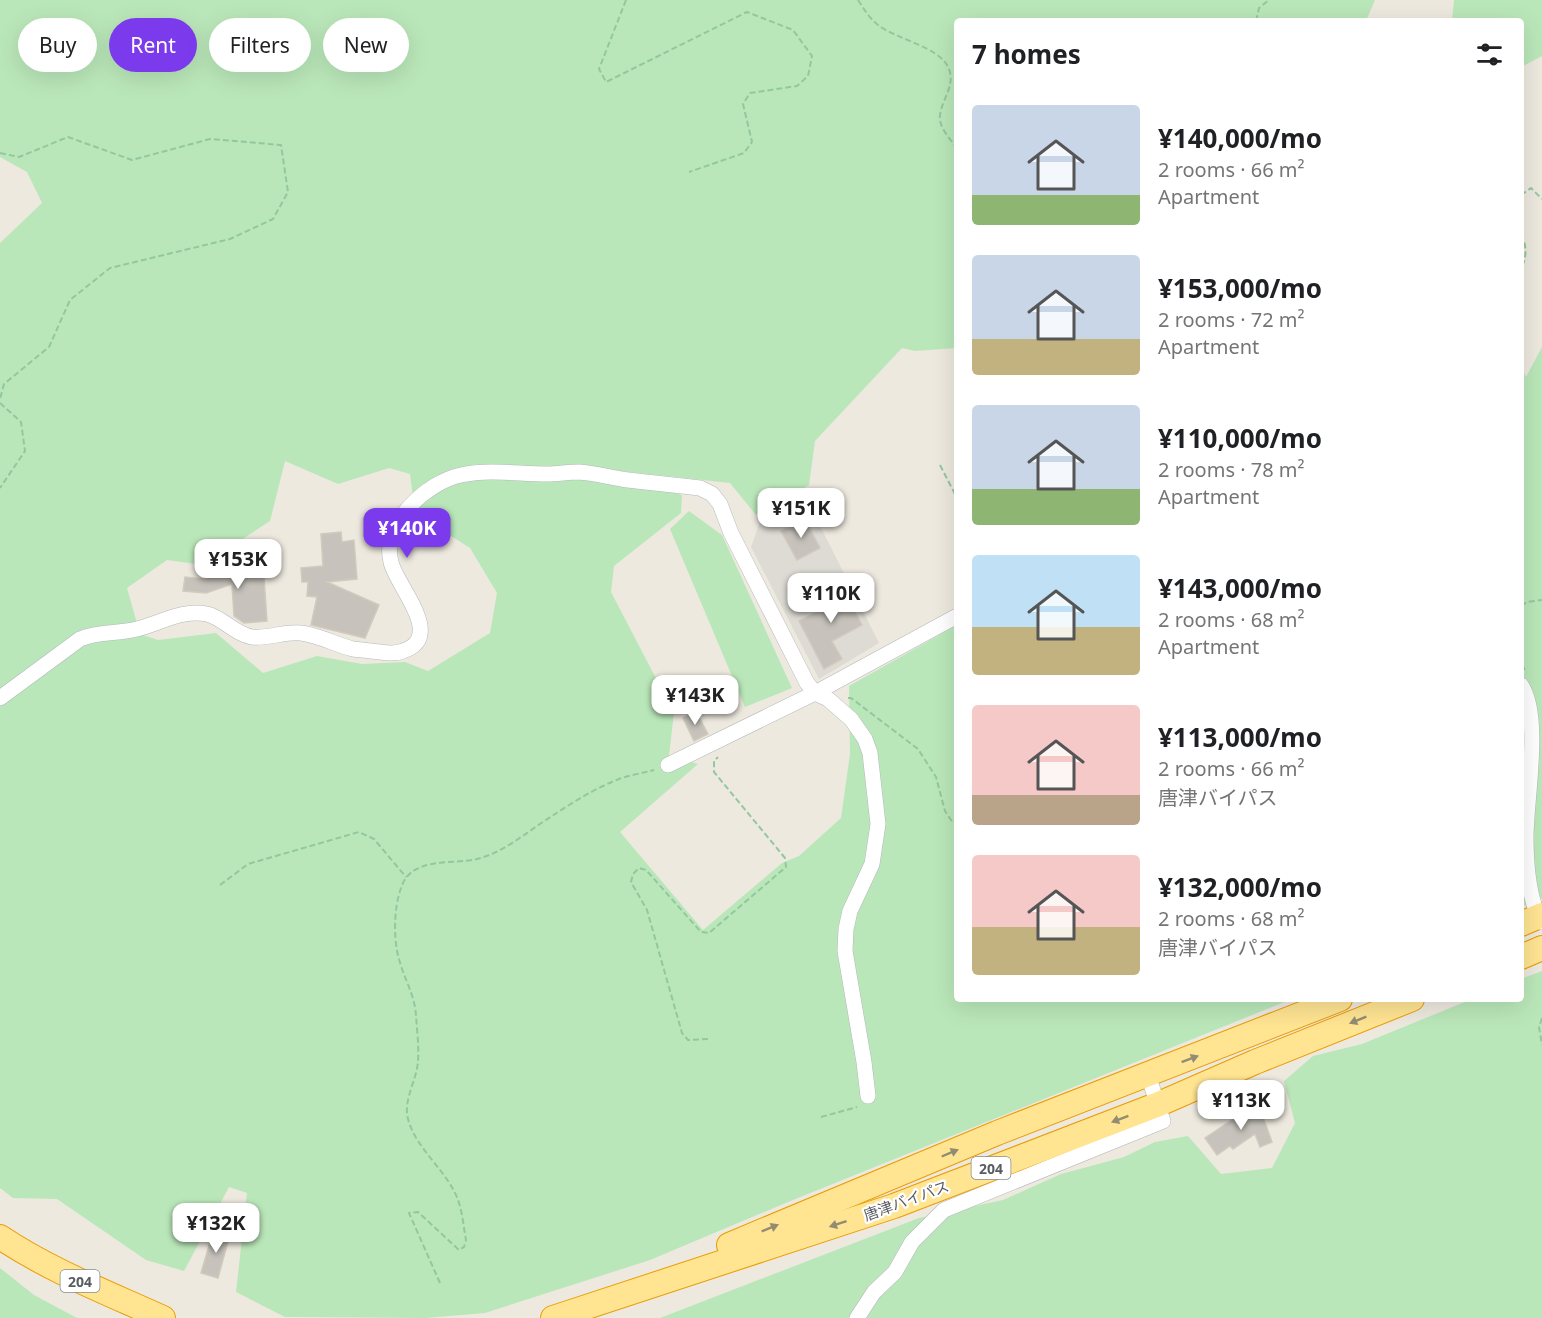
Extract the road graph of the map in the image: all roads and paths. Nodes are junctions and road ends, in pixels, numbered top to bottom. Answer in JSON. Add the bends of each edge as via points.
{"nodes":[{"id":1,"x":626,"y":0,"type":"edge"},
{"id":2,"x":858,"y":0,"type":"edge"},
{"id":3,"x":1269,"y":0,"type":"edge"},
{"id":4,"x":1257,"y":18,"type":"edge"},
{"id":5,"x":954,"y":144,"type":"edge"},
{"id":6,"x":0,"y":153,"type":"edge"},
{"id":7,"x":689,"y":172,"type":"dead end"},
{"id":8,"x":1524,"y":193,"type":"edge"},
{"id":9,"x":1542,"y":199,"type":"edge"},
{"id":10,"x":1524,"y":240,"type":"edge"},
{"id":11,"x":1524,"y":263,"type":"edge"},
{"id":12,"x":0,"y":401,"type":"edge"},
{"id":13,"x":940,"y":465,"type":"dead end"},
{"id":14,"x":0,"y":488,"type":"edge"},
{"id":15,"x":954,"y":492,"type":"edge"},
{"id":16,"x":1542,"y":600,"type":"edge"},
{"id":17,"x":1524,"y":604,"type":"edge"},
{"id":18,"x":954,"y":618,"type":"edge"},
{"id":19,"x":1524,"y":689,"type":"edge"},
{"id":20,"x":821,"y":696,"type":"junction"},
{"id":21,"x":0,"y":698,"type":"edge"},
{"id":22,"x":721,"y":754,"type":"dead end"},
{"id":23,"x":668,"y":765,"type":"joint"},
{"id":24,"x":954,"y":823,"type":"edge"},
{"id":25,"x":406,"y":877,"type":"junction"},
{"id":26,"x":220,"y":885,"type":"dead end"},
{"id":27,"x":1536,"y":920,"type":"edge"},
{"id":28,"x":1542,"y":948,"type":"edge"},
{"id":29,"x":1524,"y":956,"type":"edge"},
{"id":30,"x":1332,"y":1002,"type":"edge"},
{"id":31,"x":1405,"y":1002,"type":"edge"},
{"id":32,"x":1542,"y":1018,"type":"edge"},
{"id":33,"x":708,"y":1039,"type":"dead end"},
{"id":34,"x":1542,"y":1046,"type":"edge"},
{"id":35,"x":1148,"y":1075,"type":"junction"},
{"id":36,"x":868,"y":1096,"type":"joint"},
{"id":37,"x":1159,"y":1104,"type":"junction"},
{"id":38,"x":821,"y":1117,"type":"dead end"},
{"id":39,"x":0,"y":1237,"type":"edge"},
{"id":40,"x":440,"y":1283,"type":"dead end"},
{"id":41,"x":557,"y":1317,"type":"edge"},
{"id":42,"x":164,"y":1318,"type":"edge"},
{"id":43,"x":857,"y":1318,"type":"edge"}],
"edges":[{"from":1,"to":7,"type":"path","via":[[598,69],[606,81],[747,12],[793,30],[812,56],[808,76],[797,86],[750,93],[743,104],[752,141],[744,153]]},
{"from":2,"to":5,"type":"path","via":[[879,26],[941,58],[950,69],[950,86],[939,117]]},
{"from":3,"to":4,"type":"path","via":[[1259,8]]},
{"from":6,"to":12,"type":"path","via":[[19,157],[68,137],[132,160],[210,139],[281,145],[288,192],[273,219],[230,239],[110,268],[70,300],[49,347],[4,384]]},
{"from":8,"to":9,"type":"path","via":[[1531,188]]},
{"from":10,"to":11,"type":"path"},
{"from":12,"to":14,"type":"path","via":[[21,422],[25,451]]},
{"from":13,"to":15,"type":"path"},
{"from":16,"to":17,"type":"path"},
{"from":18,"to":20,"type":"street"},
{"from":19,"to":27,"type":"street","via":[[1532,708],[1536,750],[1526,836]]},
{"from":20,"to":21,"type":"street","via":[[807,683],[712,494],[700,488],[580,472],[487,470],[458,475],[418,496],[404,512],[391,540],[394,574],[421,621],[420,635],[403,651],[354,649],[300,632],[250,637],[211,615],[195,612],[137,629],[80,639]]},
{"from":20,"to":23,"type":"street"},
{"from":20,"to":24,"type":"path","via":[[851,698],[918,749],[936,777],[945,811]]},
{"from":20,"to":36,"type":"street","via":[[851,719],[870,753],[878,824],[872,864],[850,911],[845,951]]},
{"from":22,"to":33,"type":"path","via":[[714,761],[714,772],[786,858],[786,867],[709,933],[701,932],[646,870],[639,868],[631,882],[647,910],[682,1033],[688,1040]]},
{"from":23,"to":25,"type":"path","via":[[621,778],[594,791],[496,851],[477,859],[429,865]]},
{"from":25,"to":26,"type":"path","via":[[374,839],[358,832],[248,864]]},
{"from":25,"to":40,"type":"path","via":[[395,933],[398,958],[416,1008],[418,1062],[408,1118],[416,1138],[456,1194],[466,1239],[459,1250],[418,1212],[410,1213]]},
{"from":28,"to":29,"type":"highway"},
{"from":35,"to":30,"type":"highway","name":"唐津バイパス","number":"204","one_way":true},
{"from":31,"to":37,"type":"highway","name":"唐津バイパス","number":"204","one_way":true},
{"from":32,"to":34,"type":"path"},
{"from":35,"to":37,"type":"street"},
{"from":41,"to":35,"type":"highway","name":"唐津バイパス","number":"204","one_way":true,"via":[[997,1133]]},
{"from":36,"to":38,"type":"path","via":[[858,1106]]},
{"from":37,"to":41,"type":"highway","name":"唐津バイパス","number":"204","one_way":true,"via":[[894,1206]]},
{"from":37,"to":43,"type":"street","via":[[1163,1120],[944,1210],[912,1242],[895,1272],[874,1292]]},
{"from":39,"to":42,"type":"highway","number":"204","via":[[64,1274]]}]}
